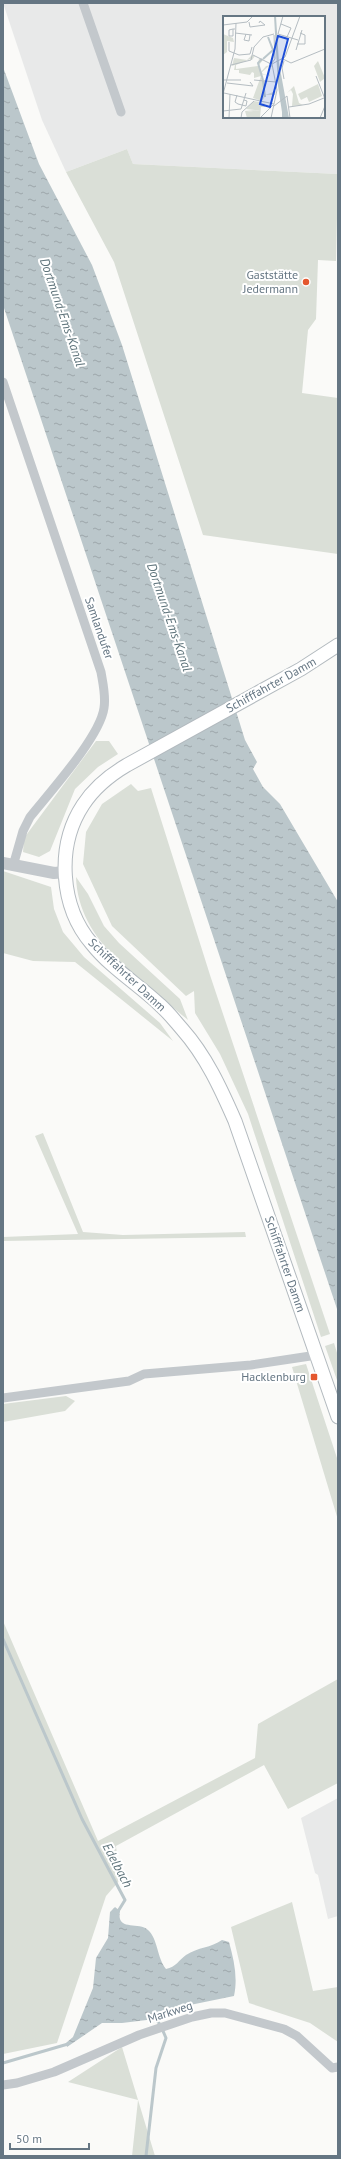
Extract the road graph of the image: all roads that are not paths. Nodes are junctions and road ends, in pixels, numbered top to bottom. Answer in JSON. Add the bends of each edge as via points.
{"nodes":[{"id":1,"x":83,"y":3,"type":"edge"},
{"id":2,"x":121,"y":112,"type":"dead end"},
{"id":3,"x":3,"y":382,"type":"edge"},
{"id":4,"x":338,"y":646,"type":"edge"},
{"id":5,"x":8,"y":864,"type":"edge"},
{"id":6,"x":65,"y":872,"type":"junction"},
{"id":7,"x":317,"y":1355,"type":"junction"},
{"id":8,"x":3,"y":1398,"type":"edge"},
{"id":9,"x":338,"y":1417,"type":"edge"},
{"id":10,"x":338,"y":2067,"type":"edge"},
{"id":11,"x":3,"y":2085,"type":"edge"}],
"edges":[{"from":1,"to":2,"type":"street"},
{"from":3,"to":5,"type":"street","name":"Samlandufer","via":[[101,672],[105,693],[104,710],[92,738],[30,817]]},
{"from":4,"to":6,"type":"main road","name":"Schifffahrter Damm","via":[[107,778],[83,805],[70,834]]},
{"from":5,"to":6,"type":"street","via":[[54,873]]},
{"from":6,"to":7,"type":"main road","name":"Schifffahrter Damm","via":[[74,912],[84,934],[98,951],[160,1005],[184,1031],[219,1086],[235,1121]]},
{"from":7,"to":8,"type":"street","via":[[251,1366],[144,1374],[129,1381]]},
{"from":7,"to":9,"type":"main road","name":"Schifffahrter Damm"},
{"from":10,"to":11,"type":"street","name":"Markweg","via":[[332,2068],[297,2036],[284,2029],[225,2013],[211,2013],[192,2016],[139,2035],[54,2072]]}]}
